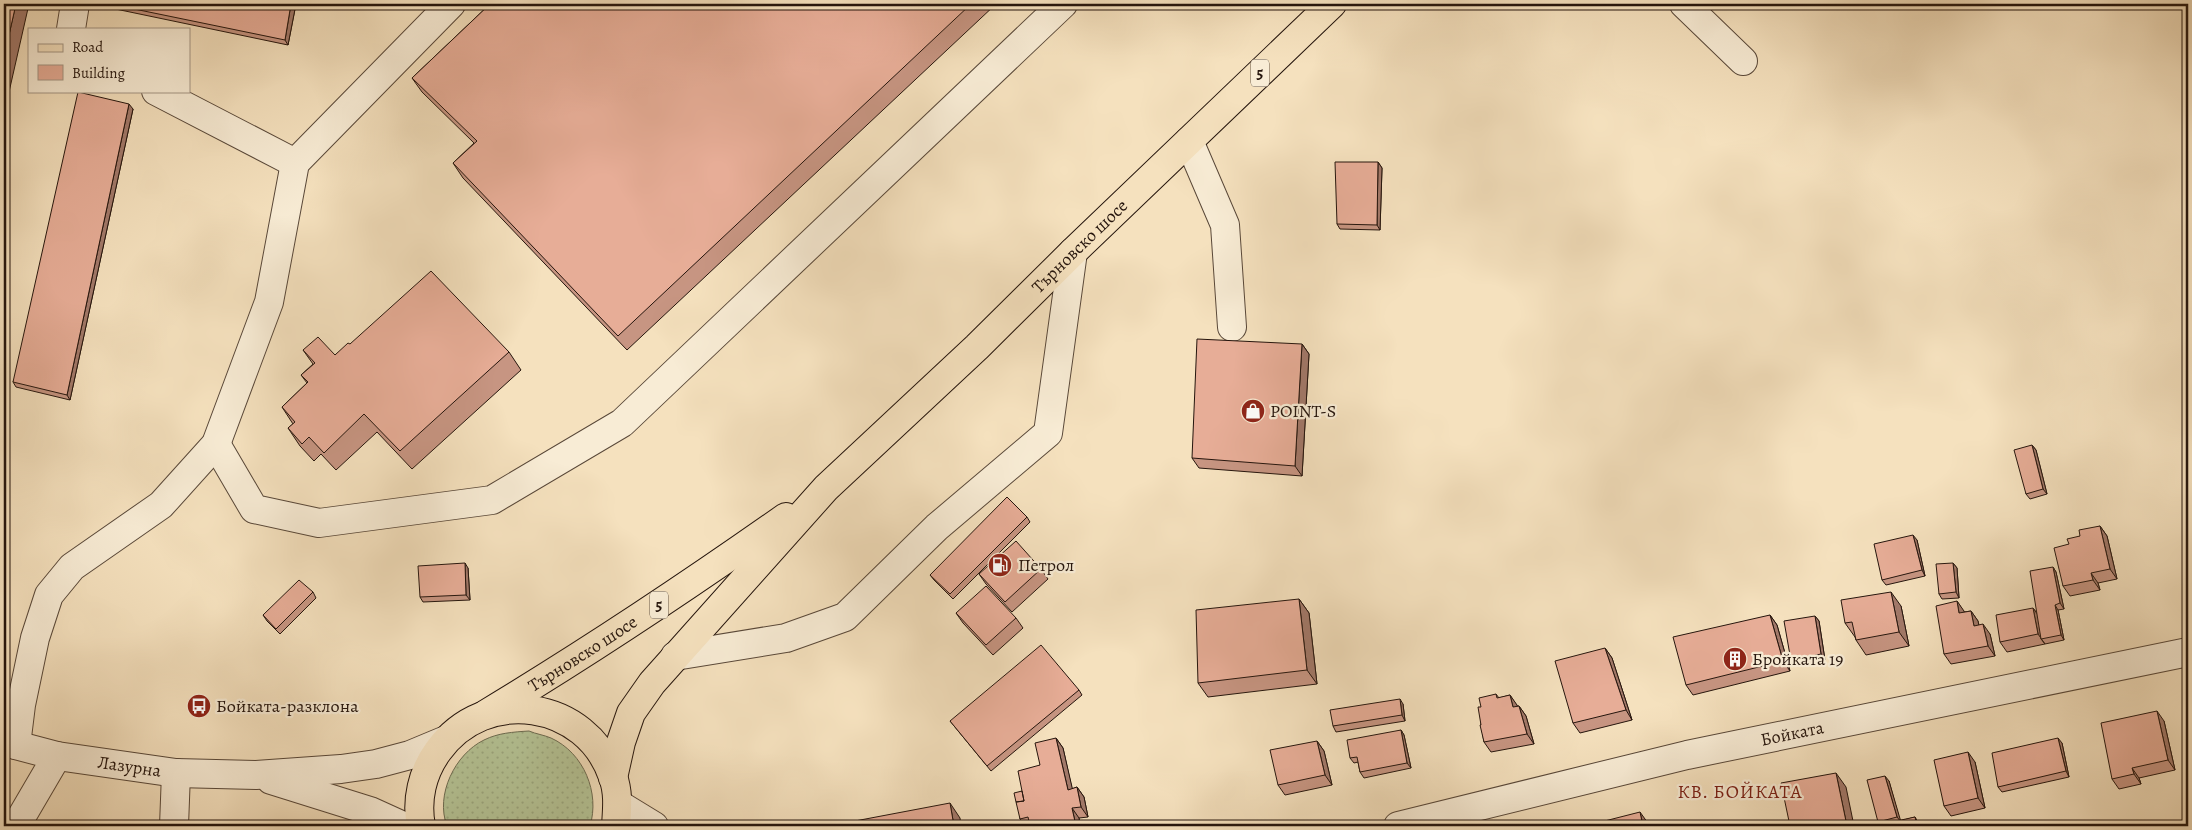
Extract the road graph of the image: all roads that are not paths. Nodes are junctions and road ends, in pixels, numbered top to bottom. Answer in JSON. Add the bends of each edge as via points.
{"nodes":[{"id":1,"x":75,"y":4,"type":"edge"},
{"id":2,"x":451,"y":4,"type":"edge"},
{"id":3,"x":1063,"y":4,"type":"edge"},
{"id":4,"x":1332,"y":4,"type":"edge"},
{"id":5,"x":1684,"y":4,"type":"edge"},
{"id":6,"x":71,"y":28,"type":"edge"},
{"id":7,"x":1743,"y":61,"type":"dead end"},
{"id":8,"x":158,"y":92,"type":"edge"},
{"id":9,"x":1189,"y":141,"type":"junction"},
{"id":10,"x":295,"y":163,"type":"junction"},
{"id":11,"x":1073,"y":252,"type":"junction"},
{"id":12,"x":1232,"y":327,"type":"dead end"},
{"id":13,"x":216,"y":444,"type":"junction"},
{"id":14,"x":826,"y":488,"type":"junction"},
{"id":15,"x":2188,"y":652,"type":"edge"},
{"id":16,"x":675,"y":656,"type":"junction"},
{"id":17,"x":486,"y":714,"type":"junction"},
{"id":18,"x":446,"y":740,"type":"junction"},
{"id":19,"x":10,"y":744,"type":"edge"},
{"id":20,"x":57,"y":756,"type":"junction"},
{"id":21,"x":176,"y":773,"type":"junction"},
{"id":22,"x":256,"y":775,"type":"junction"},
{"id":23,"x":613,"y":778,"type":"junction"},
{"id":24,"x":617,"y":815,"type":"edge"},
{"id":25,"x":1440,"y":821,"type":"edge"},
{"id":26,"x":16,"y":826,"type":"edge"},
{"id":27,"x":174,"y":826,"type":"edge"},
{"id":28,"x":403,"y":826,"type":"edge"},
{"id":29,"x":421,"y":826,"type":"edge"},
{"id":30,"x":654,"y":826,"type":"edge"},
{"id":31,"x":1398,"y":826,"type":"edge"}],
"edges":[{"from":1,"to":6,"type":"street"},
{"from":2,"to":10,"type":"street"},
{"from":3,"to":13,"type":"street","via":[[622,423],[492,500],[319,523],[254,509]]},
{"from":4,"to":9,"type":"main road","name":"Търновско шосе","number":"5"},
{"from":5,"to":7,"type":"street"},
{"from":8,"to":10,"type":"street"},
{"from":9,"to":11,"type":"main road","name":"Търновско шосе","number":"5"},
{"from":9,"to":12,"type":"street","via":[[1225,225]]},
{"from":10,"to":13,"type":"street","via":[[269,302]]},
{"from":11,"to":14,"type":"main road","name":"Търновско шосе","number":"5"},
{"from":11,"to":16,"type":"street","via":[[1048,433],[937,527],[845,617],[786,638]]},
{"from":13,"to":19,"type":"street","via":[[161,505],[72,567],[49,595],[35,638]]},
{"from":14,"to":16,"type":"main road","name":"Търновско шосе","number":"5"},
{"from":14,"to":17,"type":"main road","name":"Търновско шосе","number":"5","via":[[688,586]]},
{"from":15,"to":25,"type":"street","name":"Бойката","via":[[1687,754]]},
{"from":16,"to":23,"type":"main road","name":"Търновско шосе","number":"5","via":[[632,713]]},
{"from":17,"to":18,"type":"main road","number":"5","via":[[458,729]]},
{"from":17,"to":23,"type":"main road","number":"5","via":[[517,708],[548,713],[577,727],[599,750]]},
{"from":18,"to":22,"type":"street","name":"Лазурна","via":[[376,764]]},
{"from":18,"to":29,"type":"main road","number":"5","via":[[430,761],[421,786]]},
{"from":19,"to":20,"type":"street","name":"Лазурна"},
{"from":20,"to":21,"type":"street","name":"Лазурна"},
{"from":20,"to":26,"type":"street"},
{"from":21,"to":22,"type":"street","name":"Лазурна"},
{"from":21,"to":27,"type":"street"},
{"from":22,"to":28,"type":"street","name":"Лазурна","via":[[370,811]]},
{"from":23,"to":24,"type":"main road","number":"5"},
{"from":24,"to":30,"type":"street"},
{"from":25,"to":31,"type":"street","name":"Бойката"}]}
